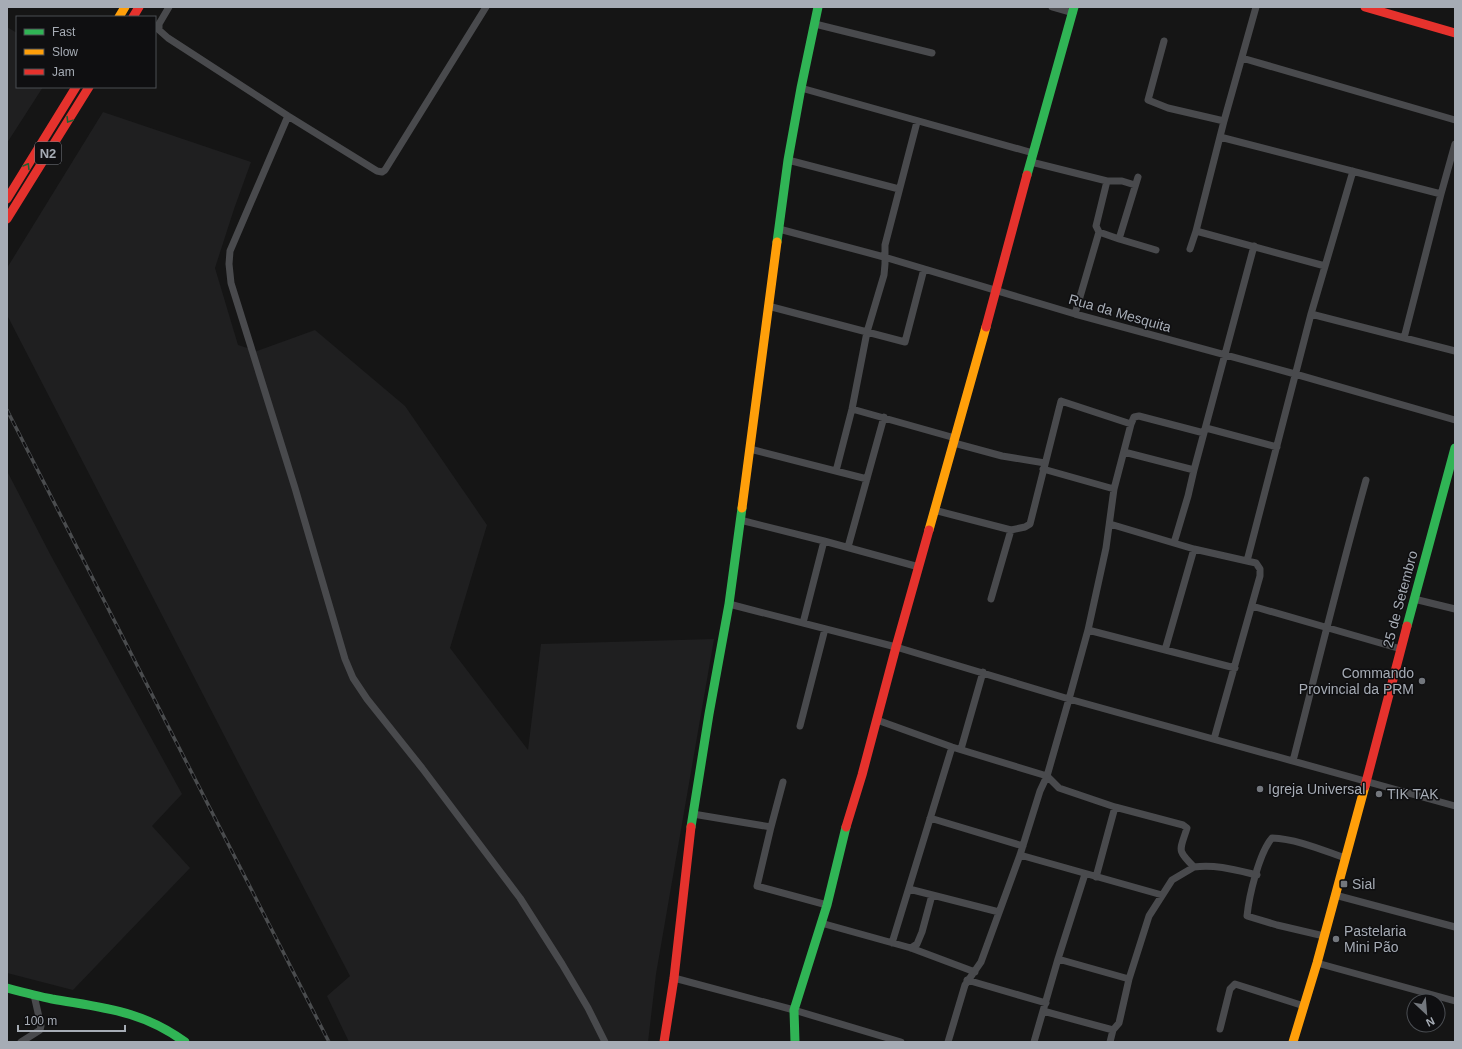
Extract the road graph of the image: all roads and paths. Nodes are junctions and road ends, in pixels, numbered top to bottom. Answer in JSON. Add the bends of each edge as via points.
{"nodes":[{"id":1,"x":125,"y":7,"type":"edge"},
{"id":2,"x":139,"y":7,"type":"edge"},
{"id":3,"x":169,"y":7,"type":"edge"},
{"id":4,"x":486,"y":7,"type":"edge"},
{"id":5,"x":818,"y":7,"type":"edge"},
{"id":6,"x":1052,"y":7,"type":"edge"},
{"id":7,"x":1256,"y":7,"type":"edge"},
{"id":8,"x":1365,"y":7,"type":"edge"},
{"id":9,"x":1074,"y":10,"type":"edge"},
{"id":10,"x":120,"y":16,"type":"edge"},
{"id":11,"x":134,"y":16,"type":"edge"},
{"id":12,"x":815,"y":24,"type":"junction"},
{"id":13,"x":1455,"y":33,"type":"edge"},
{"id":14,"x":1164,"y":41,"type":"dead end"},
{"id":15,"x":932,"y":53,"type":"dead end"},
{"id":16,"x":1242,"y":58,"type":"junction"},
{"id":17,"x":75,"y":88,"type":"edge"},
{"id":18,"x":88,"y":88,"type":"edge"},
{"id":19,"x":801,"y":88,"type":"junction"},
{"id":20,"x":288,"y":116,"type":"junction"},
{"id":21,"x":1455,"y":120,"type":"edge"},
{"id":22,"x":1224,"y":121,"type":"junction"},
{"id":23,"x":917,"y":122,"type":"junction"},
{"id":24,"x":1220,"y":137,"type":"junction"},
{"id":25,"x":1455,"y":144,"type":"edge"},
{"id":26,"x":1032,"y":158,"type":"junction"},
{"id":27,"x":788,"y":160,"type":"junction"},
{"id":28,"x":1353,"y":171,"type":"junction"},
{"id":29,"x":1138,"y":177,"type":"dead end"},
{"id":30,"x":1107,"y":181,"type":"junction"},
{"id":31,"x":1135,"y":185,"type":"junction"},
{"id":32,"x":899,"y":188,"type":"junction"},
{"id":33,"x":1440,"y":194,"type":"junction"},
{"id":34,"x":7,"y":199,"type":"edge"},
{"id":35,"x":7,"y":219,"type":"edge"},
{"id":36,"x":778,"y":230,"type":"junction"},
{"id":37,"x":1196,"y":231,"type":"junction"},
{"id":38,"x":1098,"y":232,"type":"junction"},
{"id":39,"x":1119,"y":239,"type":"junction"},
{"id":40,"x":1254,"y":246,"type":"junction"},
{"id":41,"x":1190,"y":249,"type":"dead end"},
{"id":42,"x":1156,"y":250,"type":"dead end"},
{"id":43,"x":884,"y":257,"type":"junction"},
{"id":44,"x":1325,"y":266,"type":"junction"},
{"id":45,"x":924,"y":269,"type":"junction"},
{"id":46,"x":996,"y":291,"type":"junction"},
{"id":47,"x":768,"y":306,"type":"junction"},
{"id":48,"x":1075,"y":314,"type":"junction"},
{"id":49,"x":1311,"y":314,"type":"junction"},
{"id":50,"x":867,"y":332,"type":"junction"},
{"id":51,"x":1404,"y":338,"type":"junction"},
{"id":52,"x":1455,"y":351,"type":"edge"},
{"id":53,"x":1225,"y":356,"type":"junction"},
{"id":54,"x":1295,"y":374,"type":"junction"},
{"id":55,"x":852,"y":409,"type":"junction"},
{"id":56,"x":884,"y":417,"type":"junction"},
{"id":57,"x":1455,"y":420,"type":"edge"},
{"id":58,"x":1131,"y":424,"type":"junction"},
{"id":59,"x":1205,"y":431,"type":"junction"},
{"id":60,"x":955,"y":440,"type":"junction"},
{"id":61,"x":1277,"y":447,"type":"junction"},
{"id":62,"x":1455,"y":448,"type":"edge"},
{"id":63,"x":750,"y":449,"type":"junction"},
{"id":64,"x":1124,"y":452,"type":"junction"},
{"id":65,"x":1044,"y":466,"type":"junction"},
{"id":66,"x":1194,"y":470,"type":"junction"},
{"id":67,"x":836,"y":471,"type":"junction"},
{"id":68,"x":867,"y":479,"type":"junction"},
{"id":69,"x":1366,"y":480,"type":"dead end"},
{"id":70,"x":1114,"y":489,"type":"junction"},
{"id":71,"x":934,"y":510,"type":"junction"},
{"id":72,"x":740,"y":520,"type":"junction"},
{"id":73,"x":1110,"y":524,"type":"junction"},
{"id":74,"x":1011,"y":530,"type":"junction"},
{"id":75,"x":824,"y":541,"type":"junction"},
{"id":76,"x":1174,"y":542,"type":"junction"},
{"id":77,"x":848,"y":547,"type":"junction"},
{"id":78,"x":1194,"y":549,"type":"junction"},
{"id":79,"x":1247,"y":561,"type":"junction"},
{"id":80,"x":919,"y":567,"type":"junction"},
{"id":81,"x":991,"y":599,"type":"dead end"},
{"id":82,"x":1414,"y":599,"type":"junction"},
{"id":83,"x":729,"y":604,"type":"junction"},
{"id":84,"x":1252,"y":606,"type":"junction"},
{"id":85,"x":1455,"y":609,"type":"edge"},
{"id":86,"x":803,"y":623,"type":"junction"},
{"id":87,"x":1328,"y":627,"type":"junction"},
{"id":88,"x":825,"y":629,"type":"junction"},
{"id":89,"x":1088,"y":630,"type":"junction"},
{"id":90,"x":896,"y":647,"type":"junction"},
{"id":91,"x":1401,"y":649,"type":"junction"},
{"id":92,"x":1165,"y":650,"type":"junction"},
{"id":93,"x":1235,"y":668,"type":"junction"},
{"id":94,"x":983,"y":672,"type":"junction"},
{"id":95,"x":1069,"y":700,"type":"junction"},
{"id":96,"x":877,"y":720,"type":"junction"},
{"id":97,"x":800,"y":726,"type":"dead end"},
{"id":98,"x":1214,"y":739,"type":"junction"},
{"id":99,"x":952,"y":747,"type":"junction"},
{"id":100,"x":961,"y":749,"type":"junction"},
{"id":101,"x":1293,"y":761,"type":"junction"},
{"id":102,"x":1047,"y":776,"type":"junction"},
{"id":103,"x":1366,"y":781,"type":"junction"},
{"id":104,"x":784,"y":782,"type":"dead end"},
{"id":105,"x":1455,"y":806,"type":"edge"},
{"id":106,"x":1115,"y":807,"type":"junction"},
{"id":107,"x":693,"y":814,"type":"junction"},
{"id":108,"x":930,"y":818,"type":"junction"},
{"id":109,"x":771,"y":827,"type":"junction"},
{"id":110,"x":1023,"y":846,"type":"junction"},
{"id":111,"x":1020,"y":855,"type":"junction"},
{"id":112,"x":1345,"y":858,"type":"junction"},
{"id":113,"x":1194,"y":867,"type":"junction"},
{"id":114,"x":1085,"y":874,"type":"junction"},
{"id":115,"x":1257,"y":875,"type":"junction"},
{"id":116,"x":1096,"y":877,"type":"junction"},
{"id":117,"x":909,"y":889,"type":"junction"},
{"id":118,"x":932,"y":895,"type":"junction"},
{"id":119,"x":1335,"y":895,"type":"junction"},
{"id":120,"x":1162,"y":896,"type":"junction"},
{"id":121,"x":827,"y":905,"type":"junction"},
{"id":122,"x":999,"y":912,"type":"junction"},
{"id":123,"x":822,"y":923,"type":"junction"},
{"id":124,"x":1455,"y":927,"type":"edge"},
{"id":125,"x":1324,"y":936,"type":"junction"},
{"id":126,"x":892,"y":943,"type":"junction"},
{"id":127,"x":911,"y":948,"type":"junction"},
{"id":128,"x":1058,"y":959,"type":"junction"},
{"id":129,"x":1317,"y":963,"type":"junction"},
{"id":130,"x":975,"y":972,"type":"junction"},
{"id":131,"x":674,"y":978,"type":"junction"},
{"id":132,"x":1130,"y":979,"type":"junction"},
{"id":133,"x":967,"y":980,"type":"junction"},
{"id":134,"x":7,"y":988,"type":"edge"},
{"id":135,"x":34,"y":995,"type":"junction"},
{"id":136,"x":1455,"y":1001,"type":"edge"},
{"id":137,"x":1046,"y":1003,"type":"junction"},
{"id":138,"x":1304,"y":1006,"type":"junction"},
{"id":139,"x":794,"y":1010,"type":"junction"},
{"id":140,"x":1043,"y":1011,"type":"junction"},
{"id":141,"x":1220,"y":1029,"type":"dead end"},
{"id":142,"x":1113,"y":1030,"type":"junction"},
{"id":143,"x":892,"y":1041,"type":"edge"},
{"id":144,"x":21,"y":1042,"type":"edge"},
{"id":145,"x":185,"y":1042,"type":"edge"},
{"id":146,"x":605,"y":1042,"type":"edge"},
{"id":147,"x":664,"y":1042,"type":"edge"},
{"id":148,"x":795,"y":1042,"type":"edge"},
{"id":149,"x":901,"y":1042,"type":"edge"},
{"id":150,"x":948,"y":1042,"type":"edge"},
{"id":151,"x":1034,"y":1042,"type":"edge"},
{"id":152,"x":1110,"y":1042,"type":"edge"},
{"id":153,"x":1293,"y":1042,"type":"edge"}],
"edges":[{"from":1,"to":10,"type":"main road"},
{"from":2,"to":11,"type":"main road"},
{"from":3,"to":20,"type":"street","via":[[159,24],[159,30]]},
{"from":4,"to":20,"type":"street","via":[[382,172]]},
{"from":5,"to":12,"type":"main road"},
{"from":6,"to":9,"type":"street"},
{"from":7,"to":16,"type":"street"},
{"from":8,"to":13,"type":"main road"},
{"from":9,"to":26,"type":"main road"},
{"from":12,"to":15,"type":"street"},
{"from":12,"to":19,"type":"main road"},
{"from":14,"to":22,"type":"street","via":[[1148,100],[1168,108]]},
{"from":16,"to":21,"type":"street"},
{"from":16,"to":22,"type":"street"},
{"from":34,"to":17,"type":"main road","number":"N2","one_way":true},
{"from":18,"to":35,"type":"main road","number":"N2","one_way":true},
{"from":19,"to":23,"type":"street"},
{"from":19,"to":27,"type":"main road"},
{"from":20,"to":146,"type":"street","via":[[230,251],[229,264],[231,283],[345,659],[353,678],[367,699],[520,898],[588,1008]]},
{"from":22,"to":24,"type":"street"},
{"from":23,"to":26,"type":"street"},
{"from":23,"to":32,"type":"street"},
{"from":24,"to":28,"type":"street"},
{"from":24,"to":37,"type":"street"},
{"from":25,"to":33,"type":"street"},
{"from":26,"to":30,"type":"street"},
{"from":26,"to":46,"type":"main road"},
{"from":27,"to":32,"type":"street"},
{"from":27,"to":36,"type":"main road"},
{"from":28,"to":33,"type":"street"},
{"from":28,"to":44,"type":"street"},
{"from":29,"to":31,"type":"street"},
{"from":30,"to":31,"type":"street","via":[[1122,181]]},
{"from":30,"to":38,"type":"street","via":[[1096,226]]},
{"from":31,"to":39,"type":"street"},
{"from":32,"to":43,"type":"street"},
{"from":33,"to":51,"type":"street"},
{"from":36,"to":43,"type":"street","name":"Rua da Mesquita"},
{"from":36,"to":47,"type":"main road"},
{"from":37,"to":40,"type":"street"},
{"from":37,"to":41,"type":"street"},
{"from":38,"to":39,"type":"street"},
{"from":38,"to":48,"type":"street"},
{"from":39,"to":42,"type":"street"},
{"from":40,"to":44,"type":"street"},
{"from":40,"to":53,"type":"street"},
{"from":43,"to":45,"type":"street","name":"Rua da Mesquita"},
{"from":43,"to":50,"type":"street","via":[[884,275]]},
{"from":44,"to":49,"type":"street"},
{"from":45,"to":46,"type":"street","name":"Rua da Mesquita"},
{"from":45,"to":50,"type":"street","via":[[905,342]]},
{"from":46,"to":48,"type":"street","name":"Rua da Mesquita"},
{"from":46,"to":60,"type":"main road"},
{"from":47,"to":50,"type":"street"},
{"from":47,"to":63,"type":"main road"},
{"from":48,"to":53,"type":"street","name":"Rua da Mesquita"},
{"from":49,"to":51,"type":"street"},
{"from":49,"to":54,"type":"street"},
{"from":50,"to":55,"type":"street"},
{"from":51,"to":52,"type":"street"},
{"from":53,"to":54,"type":"street","name":"Rua da Mesquita"},
{"from":53,"to":59,"type":"street"},
{"from":54,"to":57,"type":"street","name":"Rua da Mesquita"},
{"from":54,"to":61,"type":"street"},
{"from":55,"to":56,"type":"street"},
{"from":55,"to":67,"type":"street"},
{"from":56,"to":60,"type":"street"},
{"from":56,"to":68,"type":"street"},
{"from":58,"to":59,"type":"street","via":[[1134,417],[1140,416]]},
{"from":58,"to":64,"type":"street"},
{"from":58,"to":65,"type":"street","via":[[1061,401]]},
{"from":59,"to":61,"type":"street"},
{"from":59,"to":66,"type":"street"},
{"from":60,"to":65,"type":"street","via":[[1002,456]]},
{"from":60,"to":71,"type":"main road"},
{"from":61,"to":79,"type":"street"},
{"from":62,"to":82,"type":"main road","name":"25 de Setembro"},
{"from":63,"to":67,"type":"street"},
{"from":63,"to":72,"type":"main road"},
{"from":64,"to":66,"type":"street"},
{"from":64,"to":70,"type":"street"},
{"from":65,"to":70,"type":"street"},
{"from":65,"to":74,"type":"street","via":[[1030,524]]},
{"from":66,"to":76,"type":"street"},
{"from":67,"to":68,"type":"street"},
{"from":68,"to":77,"type":"street"},
{"from":69,"to":87,"type":"street","via":[[1341,567]]},
{"from":70,"to":73,"type":"street"},
{"from":71,"to":74,"type":"street"},
{"from":71,"to":80,"type":"main road"},
{"from":72,"to":75,"type":"street"},
{"from":72,"to":83,"type":"main road"},
{"from":73,"to":76,"type":"street"},
{"from":73,"to":89,"type":"street"},
{"from":74,"to":81,"type":"street"},
{"from":75,"to":77,"type":"street"},
{"from":75,"to":86,"type":"street"},
{"from":76,"to":78,"type":"street"},
{"from":77,"to":80,"type":"street"},
{"from":78,"to":79,"type":"street"},
{"from":78,"to":92,"type":"street"},
{"from":79,"to":84,"type":"street","via":[[1256,563],[1260,569]]},
{"from":80,"to":90,"type":"main road"},
{"from":82,"to":85,"type":"street"},
{"from":82,"to":91,"type":"main road","name":"25 de Setembro"},
{"from":83,"to":86,"type":"street"},
{"from":83,"to":107,"type":"main road"},
{"from":84,"to":87,"type":"street"},
{"from":84,"to":93,"type":"street"},
{"from":86,"to":88,"type":"street"},
{"from":87,"to":91,"type":"street"},
{"from":87,"to":101,"type":"street"},
{"from":88,"to":90,"type":"street"},
{"from":88,"to":97,"type":"street"},
{"from":89,"to":92,"type":"street"},
{"from":89,"to":95,"type":"street"},
{"from":90,"to":94,"type":"street"},
{"from":90,"to":96,"type":"main road"},
{"from":91,"to":103,"type":"main road","name":"25 de Setembro"},
{"from":92,"to":93,"type":"street"},
{"from":93,"to":98,"type":"street"},
{"from":94,"to":95,"type":"street"},
{"from":94,"to":100,"type":"street"},
{"from":95,"to":98,"type":"street"},
{"from":95,"to":102,"type":"street"},
{"from":96,"to":99,"type":"street"},
{"from":96,"to":121,"type":"main road","via":[[847,822]]},
{"from":98,"to":101,"type":"street"},
{"from":99,"to":100,"type":"street"},
{"from":99,"to":108,"type":"street"},
{"from":100,"to":102,"type":"street"},
{"from":101,"to":103,"type":"street"},
{"from":102,"to":106,"type":"street","via":[[1059,788]]},
{"from":102,"to":110,"type":"street"},
{"from":103,"to":105,"type":"street"},
{"from":103,"to":112,"type":"main road","name":"25 de Setembro"},
{"from":104,"to":109,"type":"street"},
{"from":106,"to":113,"type":"street","via":[[1185,826],[1187,828],[1180,850]]},
{"from":106,"to":116,"type":"street"},
{"from":107,"to":109,"type":"street"},
{"from":107,"to":131,"type":"main road"},
{"from":108,"to":110,"type":"street"},
{"from":108,"to":117,"type":"street"},
{"from":109,"to":121,"type":"street","via":[[757,886]]},
{"from":110,"to":111,"type":"street"},
{"from":111,"to":114,"type":"street"},
{"from":111,"to":122,"type":"street"},
{"from":112,"to":115,"type":"street","via":[[1281,838],[1272,838],[1264,850]]},
{"from":112,"to":119,"type":"main road","name":"25 de Setembro"},
{"from":113,"to":115,"type":"street","via":[[1217,866]]},
{"from":113,"to":120,"type":"street","via":[[1172,880]]},
{"from":114,"to":116,"type":"street"},
{"from":114,"to":128,"type":"street"},
{"from":115,"to":125,"type":"street","via":[[1247,916]]},
{"from":116,"to":120,"type":"street"},
{"from":117,"to":118,"type":"street"},
{"from":117,"to":126,"type":"street"},
{"from":118,"to":122,"type":"street"},
{"from":118,"to":127,"type":"street","via":[[920,938]]},
{"from":119,"to":124,"type":"street"},
{"from":119,"to":125,"type":"main road","name":"25 de Setembro"},
{"from":120,"to":132,"type":"street","via":[[1149,916]]},
{"from":121,"to":123,"type":"main road"},
{"from":122,"to":130,"type":"street"},
{"from":123,"to":126,"type":"street"},
{"from":123,"to":139,"type":"main road"},
{"from":125,"to":129,"type":"main road","name":"25 de Setembro"},
{"from":126,"to":127,"type":"street"},
{"from":127,"to":130,"type":"street"},
{"from":128,"to":132,"type":"street"},
{"from":128,"to":137,"type":"street"},
{"from":129,"to":136,"type":"street"},
{"from":129,"to":138,"type":"main road","name":"25 de Setembro"},
{"from":130,"to":133,"type":"street"},
{"from":131,"to":139,"type":"street"},
{"from":131,"to":147,"type":"main road"},
{"from":132,"to":142,"type":"street","via":[[1119,1023]]},
{"from":133,"to":137,"type":"street"},
{"from":133,"to":150,"type":"street"},
{"from":134,"to":135,"type":"main road"},
{"from":135,"to":144,"type":"street","via":[[40,1030]]},
{"from":135,"to":145,"type":"main road","via":[[139,1016],[160,1025]]},
{"from":137,"to":140,"type":"street"},
{"from":138,"to":141,"type":"street","via":[[1235,984],[1230,989]]},
{"from":138,"to":153,"type":"main road","name":"25 de Setembro"},
{"from":139,"to":143,"type":"street"},
{"from":139,"to":148,"type":"main road"},
{"from":140,"to":142,"type":"street"},
{"from":140,"to":151,"type":"street"},
{"from":142,"to":152,"type":"street"},
{"from":143,"to":149,"type":"street"}]}
